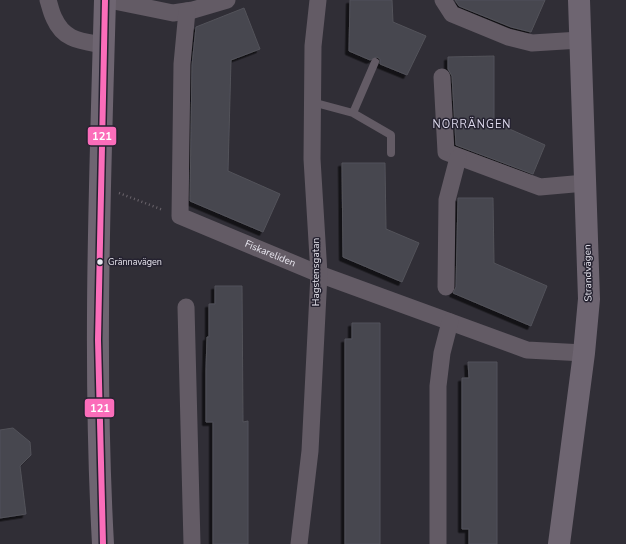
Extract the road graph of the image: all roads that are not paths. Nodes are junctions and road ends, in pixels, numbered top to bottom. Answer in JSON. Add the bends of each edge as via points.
{"nodes":[{"id":1,"x":48,"y":0,"type":"edge"},
{"id":2,"x":105,"y":0,"type":"edge"},
{"id":3,"x":109,"y":0,"type":"edge"},
{"id":4,"x":227,"y":0,"type":"edge"},
{"id":5,"x":318,"y":0,"type":"edge"},
{"id":6,"x":443,"y":0,"type":"edge"},
{"id":7,"x":579,"y":0,"type":"edge"},
{"id":8,"x":187,"y":11,"type":"junction"},
{"id":9,"x":580,"y":40,"type":"junction"},
{"id":10,"x":104,"y":45,"type":"junction"},
{"id":11,"x":375,"y":62,"type":"dead end"},
{"id":12,"x":442,"y":77,"type":"dead end"},
{"id":13,"x":312,"y":102,"type":"junction"},
{"id":14,"x":353,"y":113,"type":"junction"},
{"id":15,"x":392,"y":153,"type":"dead end"},
{"id":16,"x":458,"y":158,"type":"junction"},
{"id":17,"x":585,"y":183,"type":"junction"},
{"id":18,"x":318,"y":274,"type":"junction"},
{"id":19,"x":446,"y":287,"type":"dead end"},
{"id":20,"x":186,"y":307,"type":"dead end"},
{"id":21,"x":450,"y":322,"type":"junction"},
{"id":22,"x":584,"y":353,"type":"junction"},
{"id":23,"x":103,"y":544,"type":"edge"},
{"id":24,"x":192,"y":544,"type":"edge"},
{"id":25,"x":298,"y":544,"type":"edge"},
{"id":26,"x":438,"y":544,"type":"edge"},
{"id":27,"x":559,"y":544,"type":"edge"}],
"edges":[{"from":1,"to":10,"type":"street","via":[[53,17],[64,33],[75,40]]},
{"from":2,"to":10,"type":"street"},
{"from":3,"to":8,"type":"street","via":[[173,13]]},
{"from":4,"to":8,"type":"street"},
{"from":5,"to":13,"type":"street","name":"Hagstensgatan","via":[[313,46]]},
{"from":6,"to":9,"type":"street","via":[[452,14],[508,37],[532,43]]},
{"from":7,"to":9,"type":"street","name":"Strandvägen"},
{"from":8,"to":18,"type":"street","name":"Fiskareliden","via":[[182,64],[180,216]]},
{"from":9,"to":17,"type":"street","name":"Strandvägen"},
{"from":10,"to":23,"type":"street","via":[[99,186],[98,360]]},
{"from":11,"to":14,"type":"lane"},
{"from":12,"to":16,"type":"street","via":[[446,152]]},
{"from":13,"to":14,"type":"lane"},
{"from":13,"to":18,"type":"street","name":"Hagstensgatan"},
{"from":14,"to":15,"type":"lane","via":[[391,135]]},
{"from":16,"to":17,"type":"street","via":[[540,187]]},
{"from":16,"to":19,"type":"street","via":[[446,200]]},
{"from":17,"to":22,"type":"street","name":"Strandvägen","via":[[589,299]]},
{"from":18,"to":21,"type":"street","name":"Fiskareliden"},
{"from":18,"to":25,"type":"street","name":"Hagstensgatan","via":[[310,451]]},
{"from":20,"to":24,"type":"street"},
{"from":21,"to":22,"type":"street","name":"Fiskareliden","via":[[527,350]]},
{"from":21,"to":26,"type":"street","via":[[442,353],[438,386]]},
{"from":22,"to":27,"type":"street","name":"Strandvägen"}]}
